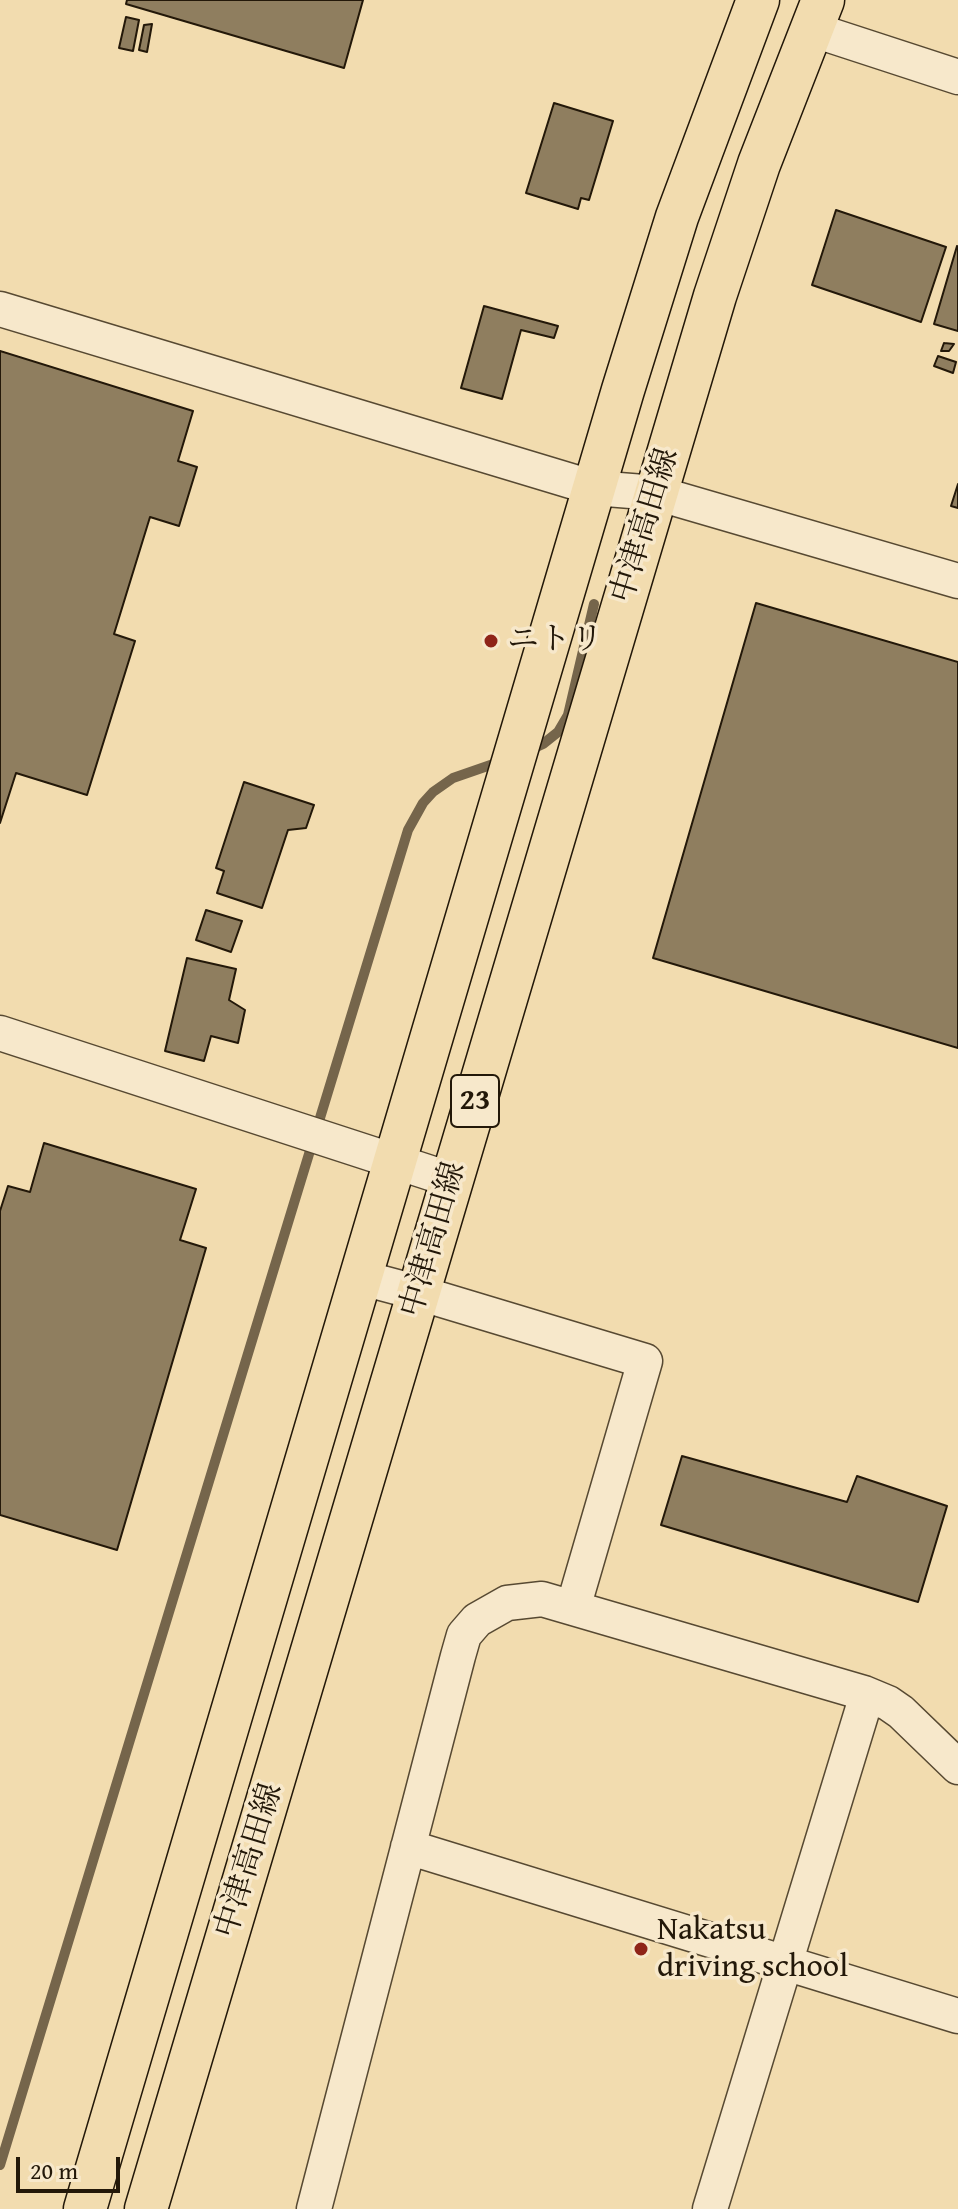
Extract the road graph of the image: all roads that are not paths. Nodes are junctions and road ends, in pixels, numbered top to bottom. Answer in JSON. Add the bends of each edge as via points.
{"nodes":[{"id":1,"x":758,"y":0,"type":"edge"},
{"id":2,"x":817,"y":15,"type":"edge"},
{"id":3,"x":958,"y":77,"type":"edge"},
{"id":4,"x":0,"y":309,"type":"edge"},
{"id":5,"x":594,"y":488,"type":"junction"},
{"id":6,"x":656,"y":493,"type":"junction"},
{"id":7,"x":958,"y":581,"type":"edge"},
{"id":8,"x":0,"y":1033,"type":"edge"},
{"id":9,"x":393,"y":1161,"type":"junction"},
{"id":10,"x":452,"y":1180,"type":"junction"},
{"id":11,"x":359,"y":1277,"type":"junction"},
{"id":12,"x":419,"y":1293,"type":"junction"},
{"id":13,"x":573,"y":1608,"type":"junction"},
{"id":14,"x":867,"y":1695,"type":"junction"},
{"id":15,"x":958,"y":1767,"type":"edge"},
{"id":16,"x":408,"y":1847,"type":"junction"},
{"id":17,"x":785,"y":1963,"type":"junction"},
{"id":18,"x":958,"y":2016,"type":"edge"},
{"id":19,"x":85,"y":2209,"type":"edge"},
{"id":20,"x":146,"y":2209,"type":"edge"},
{"id":21,"x":314,"y":2209,"type":"edge"},
{"id":22,"x":710,"y":2209,"type":"edge"}],
"edges":[{"from":1,"to":5,"type":"main road","name":"中津高田線","number":"23","via":[[677,217]]},
{"from":2,"to":3,"type":"street"},
{"from":2,"to":6,"type":"main road","name":"中津高田線","number":"23","via":[[749,193]]},
{"from":4,"to":5,"type":"street"},
{"from":5,"to":6,"type":"street"},
{"from":5,"to":9,"type":"main road","name":"中津高田線","number":"23"},
{"from":6,"to":7,"type":"street"},
{"from":6,"to":10,"type":"main road","name":"中津高田線","number":"23"},
{"from":8,"to":9,"type":"street"},
{"from":9,"to":10,"type":"street"},
{"from":9,"to":11,"type":"main road","name":"中津高田線","number":"23"},
{"from":10,"to":12,"type":"main road","name":"中津高田線","number":"23"},
{"from":11,"to":12,"type":"street"},
{"from":11,"to":19,"type":"main road","name":"中津高田線","number":"23"},
{"from":12,"to":13,"type":"street","via":[[645,1361]]},
{"from":12,"to":20,"type":"main road","name":"中津高田線","number":"23"},
{"from":13,"to":14,"type":"street"},
{"from":13,"to":16,"type":"street","via":[[542,1599],[507,1603],[477,1620],[464,1635]]},
{"from":14,"to":15,"type":"street","via":[[901,1712]]},
{"from":14,"to":17,"type":"street"},
{"from":16,"to":17,"type":"street"},
{"from":16,"to":21,"type":"street"},
{"from":17,"to":18,"type":"street"},
{"from":17,"to":22,"type":"street"}]}
